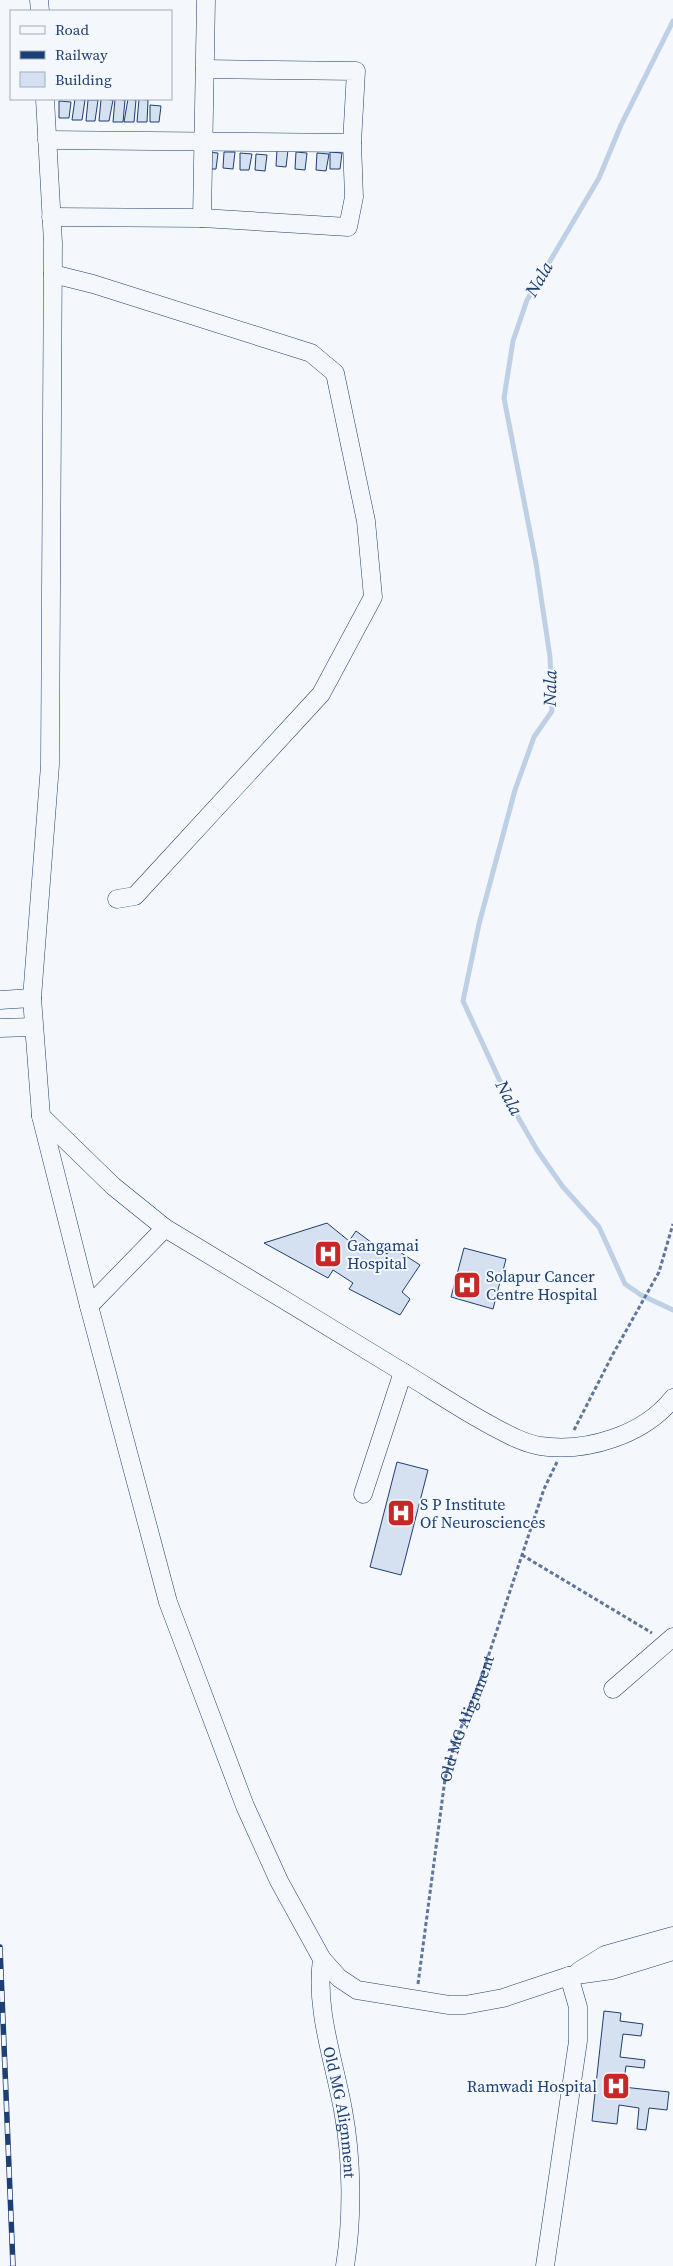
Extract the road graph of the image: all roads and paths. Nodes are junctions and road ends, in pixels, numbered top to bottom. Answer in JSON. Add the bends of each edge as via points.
{"nodes":[{"id":1,"x":206,"y":0,"type":"edge"},
{"id":2,"x":205,"y":69,"type":"junction"},
{"id":3,"x":45,"y":100,"type":"edge"},
{"id":4,"x":47,"y":140,"type":"junction"},
{"id":5,"x":203,"y":142,"type":"junction"},
{"id":6,"x":352,"y":143,"type":"junction"},
{"id":7,"x":51,"y":217,"type":"junction"},
{"id":8,"x":202,"y":218,"type":"junction"},
{"id":9,"x":53,"y":274,"type":"junction"},
{"id":10,"x":117,"y":899,"type":"dead end"},
{"id":11,"x":32,"y":998,"type":"junction"},
{"id":12,"x":0,"y":1000,"type":"edge"},
{"id":13,"x":32,"y":1026,"type":"junction"},
{"id":14,"x":0,"y":1028,"type":"edge"},
{"id":15,"x":41,"y":1116,"type":"junction"},
{"id":16,"x":673,"y":1224,"type":"edge"},
{"id":17,"x":165,"y":1228,"type":"junction"},
{"id":18,"x":89,"y":1306,"type":"junction"},
{"id":19,"x":403,"y":1372,"type":"junction"},
{"id":20,"x":673,"y":1398,"type":"edge"},
{"id":21,"x":563,"y":1448,"type":"junction"},
{"id":22,"x":363,"y":1494,"type":"dead end"},
{"id":23,"x":522,"y":1555,"type":"junction"},
{"id":24,"x":671,"y":1639,"type":"edge"},
{"id":25,"x":613,"y":1689,"type":"dead end"},
{"id":26,"x":673,"y":1936,"type":"edge"},
{"id":27,"x":673,"y":1951,"type":"edge"},
{"id":28,"x":322,"y":1959,"type":"junction"},
{"id":29,"x":569,"y":1976,"type":"junction"},
{"id":30,"x":416,"y":2000,"type":"junction"},
{"id":31,"x":345,"y":2266,"type":"edge"},
{"id":32,"x":545,"y":2266,"type":"edge"}],
"edges":[{"from":1,"to":2,"type":"street"},
{"from":2,"to":5,"type":"street"},
{"from":2,"to":6,"type":"street","via":[[356,71]]},
{"from":3,"to":4,"type":"street"},
{"from":4,"to":5,"type":"street"},
{"from":4,"to":7,"type":"street"},
{"from":5,"to":6,"type":"street"},
{"from":5,"to":8,"type":"street"},
{"from":6,"to":8,"type":"street","via":[[354,197],[348,227]]},
{"from":7,"to":8,"type":"street"},
{"from":7,"to":9,"type":"street"},
{"from":9,"to":10,"type":"street","via":[[311,353],[335,373],[366,521],[373,597],[321,694],[135,896]]},
{"from":9,"to":11,"type":"street","via":[[50,765]]},
{"from":11,"to":12,"type":"street"},
{"from":11,"to":13,"type":"street"},
{"from":13,"to":14,"type":"street"},
{"from":13,"to":15,"type":"street"},
{"from":15,"to":17,"type":"street","via":[[113,1186]]},
{"from":15,"to":18,"type":"street"},
{"from":16,"to":21,"type":"path","name":"Old MG Alignment","via":[[659,1272]]},
{"from":17,"to":18,"type":"street"},
{"from":17,"to":19,"type":"street"},
{"from":18,"to":28,"type":"street","via":[[168,1602],[245,1806],[278,1880]]},
{"from":19,"to":21,"type":"street","via":[[514,1438],[538,1446]]},
{"from":19,"to":22,"type":"street"},
{"from":20,"to":21,"type":"street","via":[[650,1421],[624,1434]]},
{"from":21,"to":23,"type":"path","name":"Old MG Alignment","via":[[544,1489]]},
{"from":23,"to":24,"type":"path","via":[[631,1622]]},
{"from":23,"to":30,"type":"path","name":"Old MG Alignment","via":[[479,1684],[455,1742],[445,1779]]},
{"from":24,"to":25,"type":"street"},
{"from":26,"to":29,"type":"street","via":[[605,1955]]},
{"from":27,"to":29,"type":"street","via":[[612,1970]]},
{"from":28,"to":30,"type":"street","via":[[338,1978],[357,1990]]},
{"from":28,"to":31,"type":"street","name":"Old MG Alignment","via":[[320,2000],[350,2149]]},
{"from":29,"to":30,"type":"street","via":[[486,2002],[449,2005]]},
{"from":29,"to":32,"type":"street","via":[[578,2006],[578,2041]]}]}
